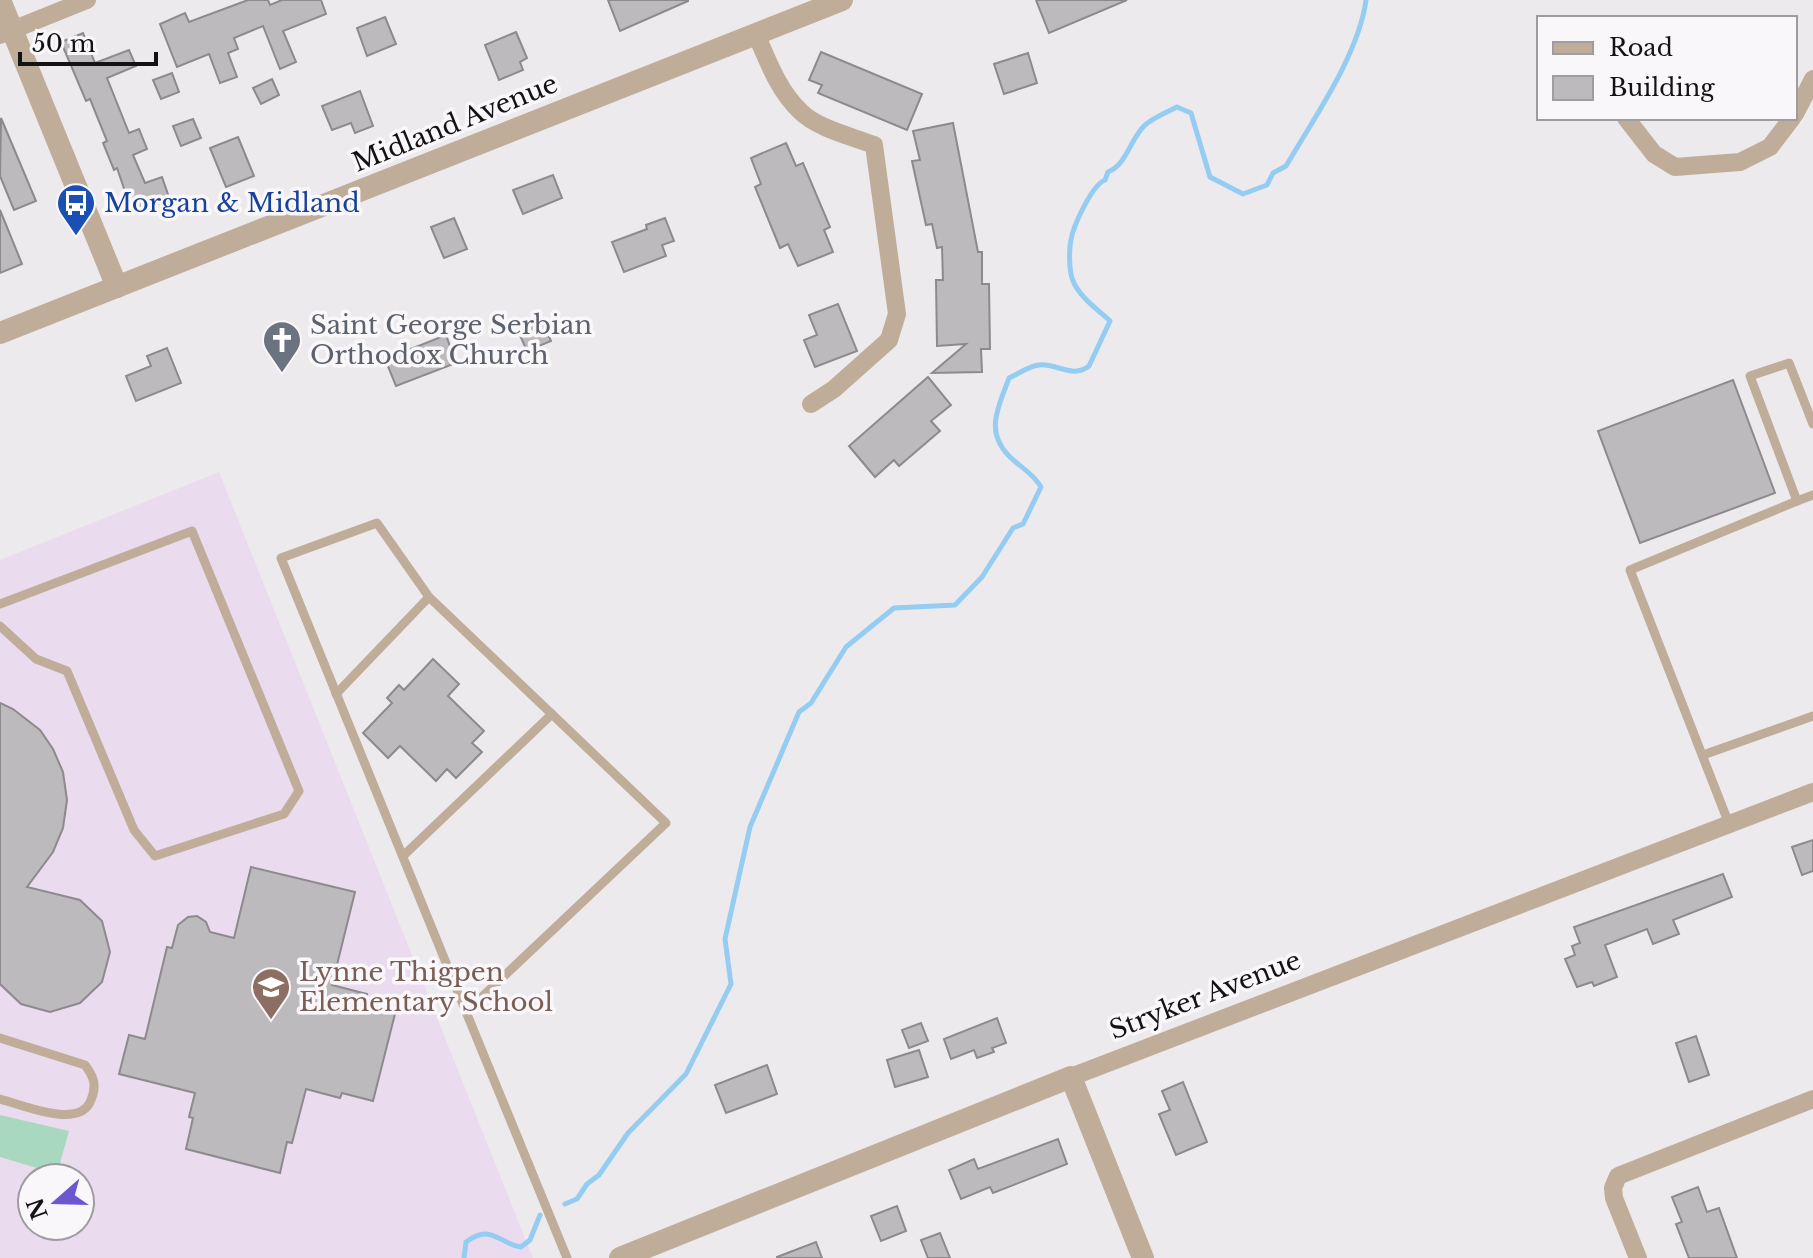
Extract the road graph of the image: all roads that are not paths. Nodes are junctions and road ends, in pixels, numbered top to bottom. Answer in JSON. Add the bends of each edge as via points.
{"nodes":[{"id":1,"x":0,"y":0,"type":"edge"},
{"id":2,"x":87,"y":0,"type":"edge"},
{"id":3,"x":842,"y":0,"type":"edge"},
{"id":4,"x":6,"y":32,"type":"edge"},
{"id":5,"x":756,"y":34,"type":"junction"},
{"id":6,"x":1813,"y":79,"type":"edge"},
{"id":7,"x":1797,"y":110,"type":"edge"},
{"id":8,"x":1628,"y":120,"type":"edge"},
{"id":9,"x":1791,"y":120,"type":"edge"},
{"id":10,"x":117,"y":287,"type":"junction"},
{"id":11,"x":0,"y":333,"type":"edge"},
{"id":12,"x":811,"y":404,"type":"dead end"},
{"id":13,"x":1813,"y":424,"type":"edge"},
{"id":14,"x":1813,"y":495,"type":"edge"},
{"id":15,"x":1797,"y":501,"type":"junction"},
{"id":16,"x":429,"y":597,"type":"junction"},
{"id":17,"x":0,"y":604,"type":"edge"},
{"id":18,"x":0,"y":626,"type":"edge"},
{"id":19,"x":336,"y":694,"type":"junction"},
{"id":20,"x":552,"y":714,"type":"junction"},
{"id":21,"x":1813,"y":716,"type":"edge"},
{"id":22,"x":1703,"y":755,"type":"junction"},
{"id":23,"x":1813,"y":792,"type":"edge"},
{"id":24,"x":1729,"y":824,"type":"junction"},
{"id":25,"x":403,"y":856,"type":"junction"},
{"id":26,"x":466,"y":1012,"type":"junction"},
{"id":27,"x":0,"y":1038,"type":"edge"},
{"id":28,"x":1071,"y":1077,"type":"junction"},
{"id":29,"x":0,"y":1099,"type":"edge"},
{"id":30,"x":1813,"y":1099,"type":"edge"},
{"id":31,"x":567,"y":1258,"type":"edge"},
{"id":32,"x":620,"y":1258,"type":"edge"},
{"id":33,"x":1143,"y":1258,"type":"edge"},
{"id":34,"x":1638,"y":1258,"type":"edge"}],
"edges":[{"from":1,"to":4,"type":"street"},
{"from":2,"to":4,"type":"street"},
{"from":3,"to":5,"type":"street","name":"Midland Avenue"},
{"from":4,"to":10,"type":"street"},
{"from":5,"to":10,"type":"street","name":"Midland Avenue"},
{"from":5,"to":12,"type":"street","via":[[776,79],[800,111],[874,145],[880,184],[897,314],[889,340]]},
{"from":6,"to":7,"type":"street"},
{"from":8,"to":9,"type":"street","via":[[1654,154],[1675,167],[1740,162],[1770,147]]},
{"from":10,"to":11,"type":"street","name":"Midland Avenue"},
{"from":13,"to":15,"type":"lane","via":[[1789,363],[1750,376]]},
{"from":14,"to":15,"type":"lane"},
{"from":15,"to":22,"type":"lane","via":[[1630,570]]},
{"from":16,"to":19,"type":"lane"},
{"from":16,"to":19,"type":"lane","via":[[377,523],[281,558]]},
{"from":16,"to":20,"type":"lane"},
{"from":17,"to":18,"type":"lane","via":[[192,531],[299,791],[284,814],[155,856],[134,830],[67,671],[36,659]]},
{"from":19,"to":25,"type":"lane"},
{"from":20,"to":25,"type":"lane"},
{"from":20,"to":26,"type":"lane","via":[[666,823]]},
{"from":21,"to":22,"type":"lane"},
{"from":22,"to":24,"type":"lane"},
{"from":23,"to":24,"type":"street","name":"Stryker Avenue"},
{"from":24,"to":28,"type":"street","name":"Stryker Avenue"},
{"from":25,"to":26,"type":"lane"},
{"from":26,"to":31,"type":"lane"},
{"from":27,"to":29,"type":"lane","via":[[85,1065],[96,1088],[90,1105],[77,1115]]},
{"from":28,"to":32,"type":"street","name":"Stryker Avenue"},
{"from":28,"to":33,"type":"street"},
{"from":30,"to":34,"type":"street","via":[[1618,1176],[1614,1198]]}]}
